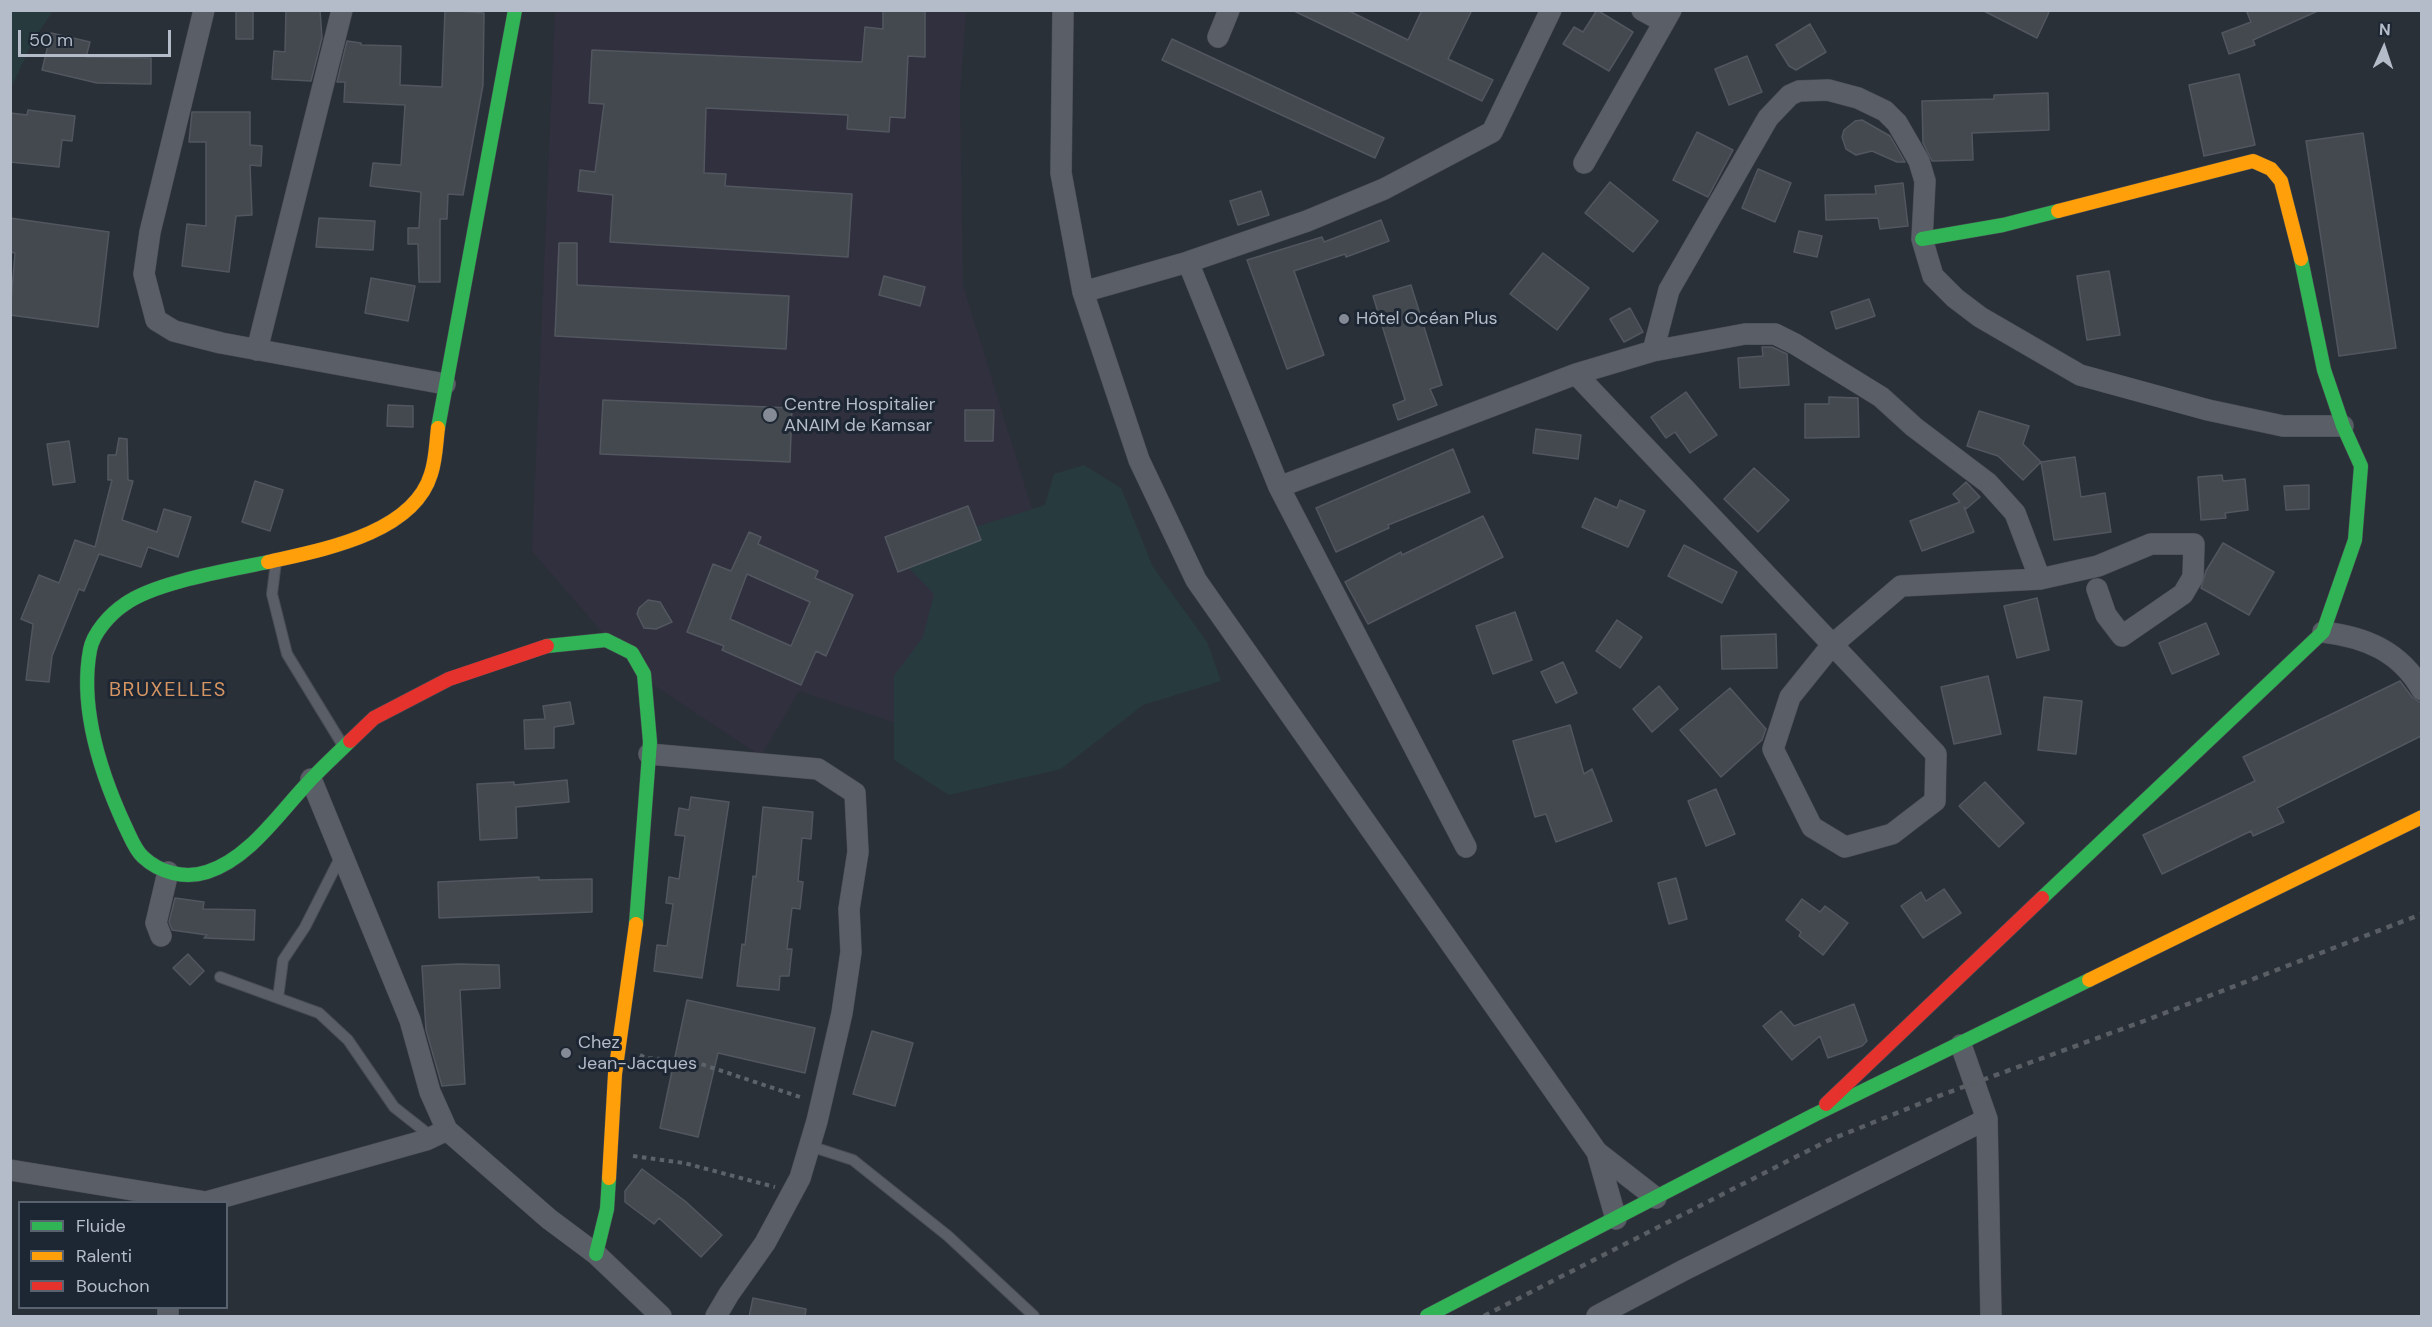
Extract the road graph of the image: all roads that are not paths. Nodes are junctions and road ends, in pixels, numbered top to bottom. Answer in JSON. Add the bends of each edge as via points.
{"nodes":[{"id":1,"x":204,"y":10,"type":"edge"},
{"id":2,"x":342,"y":10,"type":"edge"},
{"id":3,"x":515,"y":10,"type":"edge"},
{"id":4,"x":1063,"y":10,"type":"edge"},
{"id":5,"x":1229,"y":10,"type":"edge"},
{"id":6,"x":1551,"y":10,"type":"edge"},
{"id":7,"x":1642,"y":10,"type":"edge"},
{"id":8,"x":1668,"y":16,"type":"edge"},
{"id":9,"x":1218,"y":37,"type":"dead end"},
{"id":10,"x":1584,"y":163,"type":"dead end"},
{"id":11,"x":1922,"y":238,"type":"junction"},
{"id":12,"x":1188,"y":262,"type":"junction"},
{"id":13,"x":1083,"y":292,"type":"junction"},
{"id":14,"x":257,"y":350,"type":"junction"},
{"id":15,"x":1653,"y":351,"type":"junction"},
{"id":16,"x":1576,"y":374,"type":"junction"},
{"id":17,"x":445,"y":384,"type":"junction"},
{"id":18,"x":2343,"y":426,"type":"junction"},
{"id":19,"x":1279,"y":487,"type":"junction"},
{"id":20,"x":276,"y":560,"type":"junction"},
{"id":21,"x":2040,"y":579,"type":"junction"},
{"id":22,"x":2097,"y":590,"type":"dead end"},
{"id":23,"x":2323,"y":632,"type":"junction"},
{"id":24,"x":1832,"y":645,"type":"junction"},
{"id":25,"x":2421,"y":690,"type":"edge"},
{"id":26,"x":344,"y":747,"type":"junction"},
{"id":27,"x":649,"y":754,"type":"junction"},
{"id":28,"x":311,"y":779,"type":"junction"},
{"id":29,"x":2421,"y":817,"type":"edge"},
{"id":30,"x":1466,"y":847,"type":"dead end"},
{"id":31,"x":342,"y":855,"type":"junction"},
{"id":32,"x":168,"y":872,"type":"junction"},
{"id":33,"x":161,"y":936,"type":"dead end"},
{"id":34,"x":220,"y":977,"type":"dead end"},
{"id":35,"x":278,"y":998,"type":"junction"},
{"id":36,"x":1961,"y":1045,"type":"junction"},
{"id":37,"x":1814,"y":1116,"type":"junction"},
{"id":38,"x":1987,"y":1119,"type":"junction"},
{"id":39,"x":439,"y":1134,"type":"junction"},
{"id":40,"x":810,"y":1146,"type":"junction"},
{"id":41,"x":1597,"y":1152,"type":"junction"},
{"id":42,"x":10,"y":1170,"type":"edge"},
{"id":43,"x":1656,"y":1198,"type":"junction"},
{"id":44,"x":200,"y":1201,"type":"edge"},
{"id":45,"x":209,"y":1201,"type":"edge"},
{"id":46,"x":1616,"y":1219,"type":"junction"},
{"id":47,"x":596,"y":1254,"type":"junction"},
{"id":48,"x":661,"y":1317,"type":"edge"},
{"id":49,"x":716,"y":1317,"type":"edge"},
{"id":50,"x":1034,"y":1317,"type":"edge"},
{"id":51,"x":1427,"y":1317,"type":"edge"},
{"id":52,"x":1597,"y":1317,"type":"edge"},
{"id":53,"x":1991,"y":1317,"type":"edge"}],
"edges":[{"from":1,"to":14,"type":"street","via":[[150,232],[144,274],[156,320],[174,330]]},
{"from":2,"to":14,"type":"street"},
{"from":3,"to":17,"type":"street"},
{"from":4,"to":13,"type":"street","via":[[1061,173]]},
{"from":5,"to":9,"type":"street"},
{"from":6,"to":12,"type":"street","via":[[1492,132],[1384,189],[1307,221]]},
{"from":7,"to":8,"type":"street"},
{"from":8,"to":10,"type":"street"},
{"from":11,"to":15,"type":"street","via":[[1925,181],[1897,123],[1885,111],[1858,98],[1828,90],[1799,91],[1768,118],[1669,290]]},
{"from":11,"to":18,"type":"street","via":[[1933,276],[1955,298],[1980,317],[2080,375],[2283,426]]},
{"from":11,"to":18,"type":"street","via":[[2003,225],[2260,162],[2281,181],[2322,361]]},
{"from":12,"to":13,"type":"street"},
{"from":12,"to":19,"type":"street"},
{"from":13,"to":41,"type":"street","via":[[1139,460],[1196,580]]},
{"from":14,"to":17,"type":"street"},
{"from":15,"to":16,"type":"street"},
{"from":15,"to":21,"type":"street","via":[[1745,334],[1775,334],[1796,344],[1881,397],[1989,483],[2015,513]]},
{"from":16,"to":19,"type":"street"},
{"from":16,"to":24,"type":"street"},
{"from":17,"to":20,"type":"street","via":[[431,475],[411,507],[380,530]]},
{"from":18,"to":23,"type":"street","via":[[2361,466],[2355,540]]},
{"from":19,"to":30,"type":"street"},
{"from":20,"to":26,"type":"lane","via":[[272,594],[287,654]]},
{"from":20,"to":32,"type":"street","via":[[143,594],[124,604],[99,629],[90,649],[93,735],[111,795],[143,857]]},
{"from":21,"to":22,"type":"street","via":[[2098,567],[2151,544],[2194,544],[2193,577],[2183,594],[2122,636],[2106,615]]},
{"from":21,"to":24,"type":"street","via":[[1901,586]]},
{"from":23,"to":25,"type":"street","via":[[2378,645],[2415,678]]},
{"from":23,"to":37,"type":"street"},
{"from":24,"to":24,"type":"street","via":[[1790,697],[1773,749],[1812,828],[1845,847],[1892,834],[1935,801],[1936,754]]},
{"from":26,"to":27,"type":"street","via":[[374,718],[449,679],[551,645],[606,640],[632,652],[644,674]]},
{"from":26,"to":28,"type":"street"},
{"from":27,"to":40,"type":"street","via":[[818,769],[855,793],[858,852],[849,909],[851,952],[842,1013]]},
{"from":27,"to":47,"type":"street","via":[[607,1209]]},
{"from":28,"to":31,"type":"street"},
{"from":28,"to":32,"type":"street","via":[[249,846],[226,864],[204,873]]},
{"from":29,"to":36,"type":"street"},
{"from":31,"to":35,"type":"lane","via":[[305,927],[283,960]]},
{"from":31,"to":39,"type":"street","via":[[410,1020]]},
{"from":32,"to":33,"type":"street","via":[[156,923]]},
{"from":34,"to":35,"type":"lane"},
{"from":35,"to":39,"type":"lane","via":[[319,1013],[348,1040],[394,1107]]},
{"from":36,"to":37,"type":"street"},
{"from":36,"to":38,"type":"street"},
{"from":37,"to":43,"type":"street"},
{"from":38,"to":52,"type":"street"},
{"from":38,"to":53,"type":"street"},
{"from":39,"to":45,"type":"street"},
{"from":39,"to":47,"type":"street"},
{"from":40,"to":49,"type":"street","via":[[800,1178],[765,1243]]},
{"from":40,"to":50,"type":"lane","via":[[853,1160],[948,1236]]},
{"from":41,"to":43,"type":"street"},
{"from":41,"to":46,"type":"street"},
{"from":42,"to":44,"type":"street"},
{"from":43,"to":46,"type":"street"},
{"from":46,"to":51,"type":"street"},
{"from":47,"to":48,"type":"street"}]}
